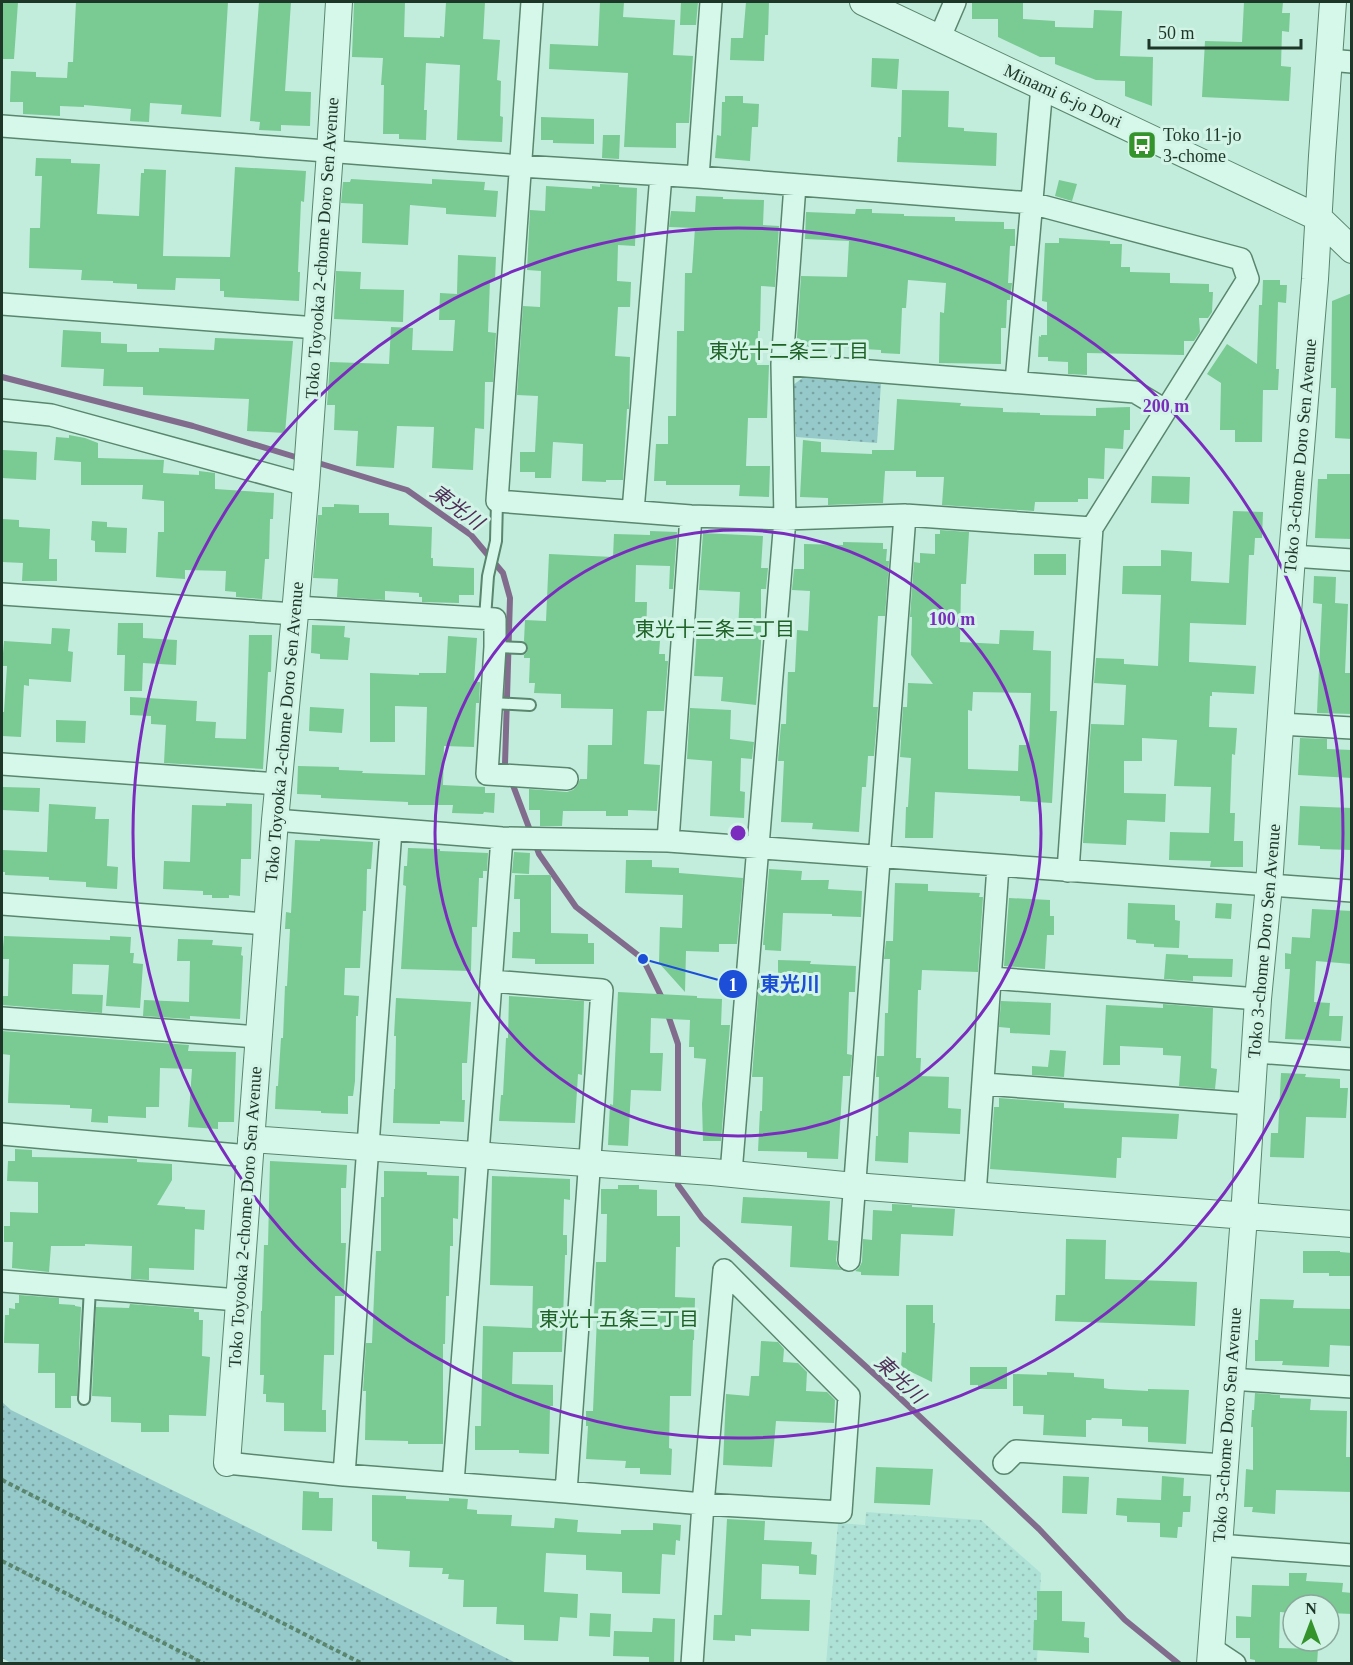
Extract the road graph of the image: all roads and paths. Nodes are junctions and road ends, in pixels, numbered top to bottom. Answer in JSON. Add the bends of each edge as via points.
{"nodes":[{"id":1,"x":339,"y":2,"type":"edge"},
{"id":2,"x":532,"y":2,"type":"edge"},
{"id":3,"x":711,"y":2,"type":"edge"},
{"id":4,"x":863,"y":2,"type":"edge"},
{"id":5,"x":955,"y":2,"type":"edge"},
{"id":6,"x":1333,"y":2,"type":"edge"},
{"id":7,"x":940,"y":38,"type":"junction"},
{"id":8,"x":1340,"y":61,"type":"edge"},
{"id":9,"x":1042,"y":86,"type":"junction"},
{"id":10,"x":2,"y":126,"type":"edge"},
{"id":11,"x":330,"y":152,"type":"junction"},
{"id":12,"x":521,"y":166,"type":"junction"},
{"id":13,"x":661,"y":175,"type":"junction"},
{"id":14,"x":698,"y":177,"type":"junction"},
{"id":15,"x":795,"y":185,"type":"junction"},
{"id":16,"x":1031,"y":203,"type":"junction"},
{"id":17,"x":1319,"y":218,"type":"junction"},
{"id":18,"x":1352,"y":250,"type":"edge"},
{"id":19,"x":2,"y":304,"type":"edge"},
{"id":20,"x":317,"y":328,"type":"junction"},
{"id":21,"x":783,"y":364,"type":"junction"},
{"id":22,"x":1016,"y":382,"type":"junction"},
{"id":23,"x":2,"y":410,"type":"edge"},
{"id":24,"x":1165,"y":410,"type":"junction"},
{"id":25,"x":307,"y":468,"type":"junction"},
{"id":26,"x":497,"y":501,"type":"junction"},
{"id":27,"x":633,"y":511,"type":"junction"},
{"id":28,"x":905,"y":515,"type":"junction"},
{"id":29,"x":691,"y":516,"type":"junction"},
{"id":30,"x":785,"y":519,"type":"junction"},
{"id":31,"x":1092,"y":528,"type":"junction"},
{"id":32,"x":1292,"y":556,"type":"junction"},
{"id":33,"x":1352,"y":560,"type":"edge"},
{"id":34,"x":2,"y":594,"type":"edge"},
{"id":35,"x":295,"y":610,"type":"junction"},
{"id":36,"x":485,"y":618,"type":"junction"},
{"id":37,"x":498,"y":647,"type":"junction"},
{"id":38,"x":518,"y":648,"type":"dead end"},
{"id":39,"x":494,"y":703,"type":"junction"},
{"id":40,"x":530,"y":705,"type":"dead end"},
{"id":41,"x":1280,"y":724,"type":"junction"},
{"id":42,"x":1352,"y":728,"type":"edge"},
{"id":43,"x":2,"y":764,"type":"edge"},
{"id":44,"x":567,"y":779,"type":"dead end"},
{"id":45,"x":278,"y":784,"type":"junction"},
{"id":46,"x":274,"y":820,"type":"junction"},
{"id":47,"x":391,"y":830,"type":"junction"},
{"id":48,"x":510,"y":838,"type":"junction"},
{"id":49,"x":668,"y":841,"type":"junction"},
{"id":50,"x":759,"y":848,"type":"junction"},
{"id":51,"x":879,"y":857,"type":"junction"},
{"id":52,"x":998,"y":866,"type":"junction"},
{"id":53,"x":1068,"y":871,"type":"junction"},
{"id":54,"x":1269,"y":885,"type":"junction"},
{"id":55,"x":1352,"y":891,"type":"edge"},
{"id":56,"x":2,"y":904,"type":"edge"},
{"id":57,"x":266,"y":924,"type":"junction"},
{"id":58,"x":991,"y":978,"type":"junction"},
{"id":59,"x":491,"y":981,"type":"junction"},
{"id":60,"x":1258,"y":999,"type":"junction"},
{"id":61,"x":2,"y":1018,"type":"edge"},
{"id":62,"x":258,"y":1037,"type":"junction"},
{"id":63,"x":1255,"y":1052,"type":"junction"},
{"id":64,"x":1352,"y":1059,"type":"edge"},
{"id":65,"x":984,"y":1084,"type":"junction"},
{"id":66,"x":1251,"y":1104,"type":"junction"},
{"id":67,"x":2,"y":1134,"type":"edge"},
{"id":68,"x":250,"y":1148,"type":"junction"},
{"id":69,"x":367,"y":1148,"type":"junction"},
{"id":70,"x":477,"y":1156,"type":"junction"},
{"id":71,"x":589,"y":1164,"type":"junction"},
{"id":72,"x":722,"y":1173,"type":"junction"},
{"id":73,"x":854,"y":1185,"type":"junction"},
{"id":74,"x":975,"y":1195,"type":"junction"},
{"id":75,"x":1244,"y":1216,"type":"junction"},
{"id":76,"x":1352,"y":1224,"type":"edge"},
{"id":77,"x":849,"y":1260,"type":"dead end"},
{"id":78,"x":2,"y":1281,"type":"edge"},
{"id":79,"x":90,"y":1288,"type":"junction"},
{"id":80,"x":238,"y":1300,"type":"junction"},
{"id":81,"x":1230,"y":1379,"type":"junction"},
{"id":82,"x":1352,"y":1387,"type":"edge"},
{"id":83,"x":84,"y":1399,"type":"dead end"},
{"id":84,"x":227,"y":1463,"type":"joint"},
{"id":85,"x":1004,"y":1463,"type":"dead end"},
{"id":86,"x":1224,"y":1465,"type":"junction"},
{"id":87,"x":344,"y":1475,"type":"junction"},
{"id":88,"x":2,"y":1480,"type":"edge"},
{"id":89,"x":453,"y":1483,"type":"junction"},
{"id":90,"x":566,"y":1492,"type":"junction"},
{"id":91,"x":704,"y":1504,"type":"junction"},
{"id":92,"x":1218,"y":1545,"type":"junction"},
{"id":93,"x":1352,"y":1555,"type":"edge"},
{"id":94,"x":2,"y":1561,"type":"edge"},
{"id":95,"x":1211,"y":1656,"type":"edge"},
{"id":96,"x":205,"y":1664,"type":"edge"},
{"id":97,"x":363,"y":1664,"type":"edge"},
{"id":98,"x":692,"y":1664,"type":"edge"},
{"id":99,"x":1235,"y":1664,"type":"edge"}],
"edges":[{"from":1,"to":11,"type":"street","name":"Toko Toyooka 2-chome Doro Sen Avenue"},
{"from":2,"to":12,"type":"street"},
{"from":3,"to":14,"type":"street"},
{"from":4,"to":7,"type":"street","name":"Minami 6-jo Dori"},
{"from":5,"to":7,"type":"street"},
{"from":6,"to":8,"type":"street","name":"Toko 3-chome Doro Sen Avenue"},
{"from":7,"to":9,"type":"street","name":"Minami 6-jo Dori"},
{"from":8,"to":17,"type":"street","name":"Toko 3-chome Doro Sen Avenue","via":[[1322,156]]},
{"from":9,"to":16,"type":"street"},
{"from":9,"to":17,"type":"street","name":"Minami 6-jo Dori"},
{"from":10,"to":11,"type":"street"},
{"from":11,"to":12,"type":"street"},
{"from":11,"to":20,"type":"street","name":"Toko Toyooka 2-chome Doro Sen Avenue"},
{"from":12,"to":13,"type":"street"},
{"from":12,"to":26,"type":"street"},
{"from":13,"to":14,"type":"street"},
{"from":13,"to":27,"type":"street"},
{"from":14,"to":15,"type":"street"},
{"from":15,"to":16,"type":"street"},
{"from":15,"to":21,"type":"street"},
{"from":16,"to":22,"type":"street"},
{"from":16,"to":24,"type":"street","via":[[1241,259],[1248,279]]},
{"from":17,"to":18,"type":"street","name":"Minami 6-jo Dori"},
{"from":17,"to":32,"type":"street","name":"Toko 3-chome Doro Sen Avenue"},
{"from":19,"to":20,"type":"street"},
{"from":20,"to":25,"type":"street","name":"Toko Toyooka 2-chome Doro Sen Avenue"},
{"from":21,"to":22,"type":"street"},
{"from":21,"to":30,"type":"street"},
{"from":22,"to":24,"type":"street","via":[[1135,392]]},
{"from":23,"to":25,"type":"street","via":[[51,415]]},
{"from":24,"to":31,"type":"street"},
{"from":25,"to":35,"type":"street","name":"Toko Toyooka 2-chome Doro Sen Avenue"},
{"from":26,"to":27,"type":"street"},
{"from":26,"to":36,"type":"lane","via":[[496,541]]},
{"from":27,"to":29,"type":"street"},
{"from":28,"to":30,"type":"street"},
{"from":28,"to":31,"type":"street"},
{"from":28,"to":51,"type":"street"},
{"from":29,"to":30,"type":"street"},
{"from":29,"to":49,"type":"street"},
{"from":30,"to":50,"type":"street"},
{"from":31,"to":53,"type":"street"},
{"from":32,"to":33,"type":"street"},
{"from":32,"to":41,"type":"street","name":"Toko 3-chome Doro Sen Avenue"},
{"from":34,"to":35,"type":"street"},
{"from":35,"to":36,"type":"street"},
{"from":35,"to":45,"type":"street","name":"Toko Toyooka 2-chome Doro Sen Avenue"},
{"from":36,"to":37,"type":"street","via":[[495,619]]},
{"from":37,"to":38,"type":"lane"},
{"from":37,"to":39,"type":"street"},
{"from":39,"to":40,"type":"lane"},
{"from":39,"to":44,"type":"street","via":[[487,774]]},
{"from":41,"to":42,"type":"street"},
{"from":41,"to":54,"type":"street","name":"Toko 3-chome Doro Sen Avenue"},
{"from":43,"to":45,"type":"street"},
{"from":45,"to":46,"type":"street","name":"Toko Toyooka 2-chome Doro Sen Avenue"},
{"from":46,"to":47,"type":"street"},
{"from":46,"to":57,"type":"street","name":"Toko Toyooka 2-chome Doro Sen Avenue"},
{"from":47,"to":48,"type":"street"},
{"from":47,"to":69,"type":"street"},
{"from":48,"to":49,"type":"street"},
{"from":48,"to":59,"type":"street"},
{"from":49,"to":50,"type":"street"},
{"from":50,"to":51,"type":"street"},
{"from":50,"to":72,"type":"street"},
{"from":51,"to":52,"type":"street"},
{"from":51,"to":73,"type":"street"},
{"from":52,"to":53,"type":"street"},
{"from":52,"to":58,"type":"street"},
{"from":53,"to":54,"type":"street"},
{"from":54,"to":55,"type":"street"},
{"from":54,"to":60,"type":"street","name":"Toko 3-chome Doro Sen Avenue"},
{"from":56,"to":57,"type":"street"},
{"from":57,"to":62,"type":"street","name":"Toko Toyooka 2-chome Doro Sen Avenue"},
{"from":58,"to":60,"type":"street"},
{"from":58,"to":65,"type":"street"},
{"from":59,"to":70,"type":"street"},
{"from":59,"to":71,"type":"street","via":[[602,990]]},
{"from":60,"to":63,"type":"street","name":"Toko 3-chome Doro Sen Avenue"},
{"from":61,"to":62,"type":"street"},
{"from":62,"to":68,"type":"street","name":"Toko Toyooka 2-chome Doro Sen Avenue"},
{"from":63,"to":64,"type":"street"},
{"from":63,"to":66,"type":"street","name":"Toko 3-chome Doro Sen Avenue"},
{"from":65,"to":66,"type":"street"},
{"from":65,"to":74,"type":"street"},
{"from":66,"to":75,"type":"street","name":"Toko 3-chome Doro Sen Avenue"},
{"from":67,"to":68,"type":"street"},
{"from":68,"to":69,"type":"street"},
{"from":68,"to":80,"type":"street","name":"Toko Toyooka 2-chome Doro Sen Avenue"},
{"from":69,"to":70,"type":"street"},
{"from":69,"to":87,"type":"street"},
{"from":70,"to":71,"type":"street"},
{"from":70,"to":89,"type":"street"},
{"from":71,"to":72,"type":"street"},
{"from":71,"to":90,"type":"street"},
{"from":72,"to":73,"type":"street"},
{"from":73,"to":74,"type":"street"},
{"from":73,"to":77,"type":"street"},
{"from":74,"to":75,"type":"street"},
{"from":75,"to":76,"type":"street"},
{"from":75,"to":81,"type":"street","name":"Toko 3-chome Doro Sen Avenue"},
{"from":78,"to":79,"type":"street"},
{"from":79,"to":80,"type":"street"},
{"from":79,"to":83,"type":"lane"},
{"from":80,"to":84,"type":"street","name":"Toko Toyooka 2-chome Doro Sen Avenue"},
{"from":81,"to":82,"type":"street"},
{"from":81,"to":86,"type":"street","name":"Toko 3-chome Doro Sen Avenue"},
{"from":84,"to":87,"type":"street"},
{"from":85,"to":86,"type":"street","via":[[1016,1451]]},
{"from":86,"to":92,"type":"street","name":"Toko 3-chome Doro Sen Avenue"},
{"from":87,"to":89,"type":"street"},
{"from":88,"to":97,"type":"path"},
{"from":89,"to":90,"type":"street"},
{"from":90,"to":91,"type":"street"},
{"from":91,"to":91,"type":"street","via":[[841,1512],[849,1396],[724,1270]]},
{"from":91,"to":98,"type":"street"},
{"from":92,"to":93,"type":"street"},
{"from":92,"to":95,"type":"street","name":"Toko 3-chome Doro Sen Avenue"},
{"from":94,"to":96,"type":"path"},
{"from":95,"to":99,"type":"street"}]}
